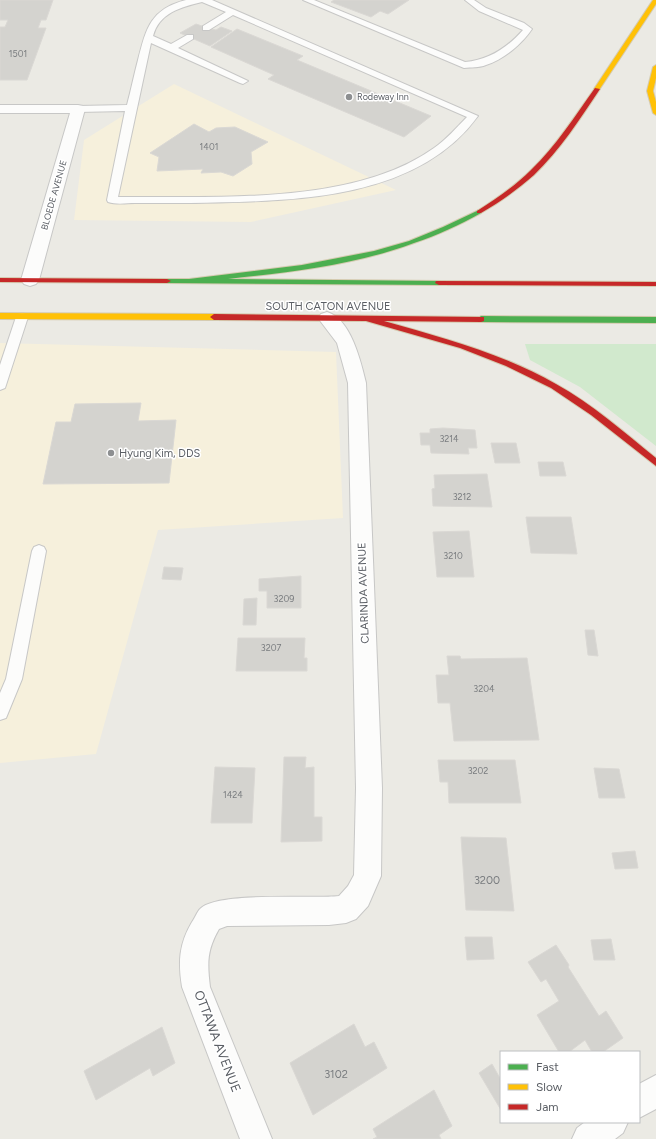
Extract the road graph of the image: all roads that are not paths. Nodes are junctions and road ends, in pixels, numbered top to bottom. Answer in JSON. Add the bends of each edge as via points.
{"nodes":[{"id":1,"x":199,"y":0,"type":"edge"},
{"id":2,"x":205,"y":0,"type":"edge"},
{"id":3,"x":307,"y":0,"type":"edge"},
{"id":4,"x":469,"y":0,"type":"edge"},
{"id":5,"x":656,"y":0,"type":"edge"},
{"id":6,"x":233,"y":12,"type":"junction"},
{"id":7,"x":206,"y":28,"type":"dead end"},
{"id":8,"x":190,"y":37,"type":"dead end"},
{"id":9,"x":149,"y":38,"type":"junction"},
{"id":10,"x":171,"y":48,"type":"junction"},
{"id":11,"x":656,"y":67,"type":"edge"},
{"id":12,"x":243,"y":81,"type":"dead end"},
{"id":13,"x":131,"y":108,"type":"junction"},
{"id":14,"x":0,"y":109,"type":"edge"},
{"id":15,"x":78,"y":109,"type":"junction"},
{"id":16,"x":656,"y":113,"type":"edge"},
{"id":17,"x":0,"y":280,"type":"edge"},
{"id":18,"x":30,"y":280,"type":"junction"},
{"id":19,"x":190,"y":281,"type":"junction"},
{"id":20,"x":656,"y":284,"type":"edge"},
{"id":21,"x":0,"y":316,"type":"edge"},
{"id":22,"x":22,"y":317,"type":"junction"},
{"id":23,"x":327,"y":318,"type":"junction"},
{"id":24,"x":366,"y":318,"type":"junction"},
{"id":25,"x":656,"y":320,"type":"edge"},
{"id":26,"x":0,"y":385,"type":"edge"},
{"id":27,"x":656,"y":463,"type":"edge"},
{"id":28,"x":39,"y":551,"type":"dead end"},
{"id":29,"x":0,"y":712,"type":"edge"},
{"id":30,"x":197,"y":941,"type":"joint"},
{"id":31,"x":656,"y":1090,"type":"edge"},
{"id":32,"x":640,"y":1101,"type":"edge"},
{"id":33,"x":611,"y":1123,"type":"edge"},
{"id":34,"x":256,"y":1139,"type":"edge"},
{"id":35,"x":588,"y":1139,"type":"edge"}],
"edges":[{"from":1,"to":9,"type":"lane","via":[[180,4],[163,13],[150,30]]},
{"from":2,"to":6,"type":"lane"},
{"from":3,"to":4,"type":"lane","via":[[464,65],[481,63],[521,38],[528,29],[477,8]]},
{"from":5,"to":19,"type":"main road","via":[[563,140],[537,170],[502,198],[452,227],[395,249],[290,269]]},
{"from":6,"to":7,"type":"lane"},
{"from":6,"to":13,"type":"lane","via":[[473,116],[432,155],[349,189],[269,198],[112,200]]},
{"from":8,"to":10,"type":"lane"},
{"from":9,"to":10,"type":"lane"},
{"from":9,"to":13,"type":"lane"},
{"from":10,"to":12,"type":"lane"},
{"from":11,"to":16,"type":"main road","via":[[650,91]]},
{"from":13,"to":15,"type":"lane"},
{"from":14,"to":15,"type":"street"},
{"from":15,"to":18,"type":"street","name":"BLOEDE AVENUE"},
{"from":17,"to":18,"type":"main road"},
{"from":18,"to":19,"type":"main road"},
{"from":19,"to":20,"type":"main road"},
{"from":21,"to":22,"type":"main road","name":"SOUTH CATON AVENUE"},
{"from":22,"to":23,"type":"main road","name":"SOUTH CATON AVENUE"},
{"from":22,"to":26,"type":"lane"},
{"from":23,"to":24,"type":"main road","name":"SOUTH CATON AVENUE"},
{"from":23,"to":30,"type":"street","name":"CLARINDA AVENUE","via":[[345,341],[357,382],[369,788],[367,876],[358,896],[346,909],[227,912],[210,918]]},
{"from":24,"to":25,"type":"main road","name":"SOUTH CATON AVENUE"},
{"from":24,"to":27,"type":"main road","via":[[468,348],[514,366],[554,386],[606,421]]},
{"from":28,"to":29,"type":"lane","via":[[14,679]]},
{"from":30,"to":34,"type":"street","name":"OTTAWA AVENUE","via":[[193,965],[196,987]]},
{"from":31,"to":32,"type":"street"},
{"from":33,"to":35,"type":"street"}]}
